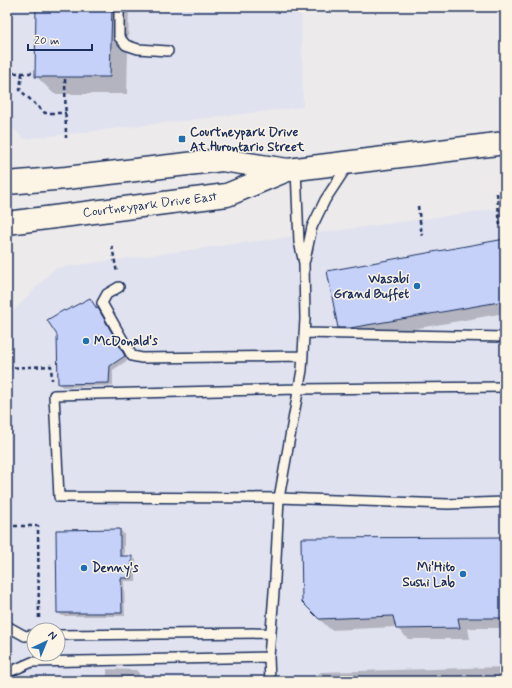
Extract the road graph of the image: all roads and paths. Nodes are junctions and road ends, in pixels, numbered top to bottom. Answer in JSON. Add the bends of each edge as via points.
{"nodes":[{"id":1,"x":119,"y":7,"type":"edge"},
{"id":2,"x":168,"y":51,"type":"dead end"},
{"id":3,"x":7,"y":73,"type":"edge"},
{"id":4,"x":22,"y":73,"type":"junction"},
{"id":5,"x":33,"y":73,"type":"dead end"},
{"id":6,"x":65,"y":80,"type":"dead end"},
{"id":7,"x":66,"y":113,"type":"junction"},
{"id":8,"x":66,"y":138,"type":"dead end"},
{"id":9,"x":505,"y":143,"type":"edge"},
{"id":10,"x":350,"y":163,"type":"junction"},
{"id":11,"x":292,"y":169,"type":"junction"},
{"id":12,"x":7,"y":183,"type":"edge"},
{"id":13,"x":496,"y":192,"type":"dead end"},
{"id":14,"x":418,"y":206,"type":"dead end"},
{"id":15,"x":7,"y":223,"type":"edge"},
{"id":16,"x":500,"y":226,"type":"dead end"},
{"id":17,"x":422,"y":236,"type":"dead end"},
{"id":18,"x":112,"y":246,"type":"dead end"},
{"id":19,"x":304,"y":263,"type":"junction"},
{"id":20,"x":119,"y":287,"type":"joint"},
{"id":21,"x":304,"y":333,"type":"junction"},
{"id":22,"x":505,"y":337,"type":"edge"},
{"id":23,"x":303,"y":356,"type":"junction"},
{"id":24,"x":7,"y":368,"type":"edge"},
{"id":25,"x":505,"y":387,"type":"edge"},
{"id":26,"x":298,"y":389,"type":"junction"},
{"id":27,"x":54,"y":395,"type":"junction"},
{"id":28,"x":278,"y":498,"type":"junction"},
{"id":29,"x":505,"y":502,"type":"edge"},
{"id":30,"x":7,"y":526,"type":"edge"},
{"id":31,"x":39,"y":622,"type":"edge"},
{"id":32,"x":7,"y":626,"type":"edge"},
{"id":33,"x":270,"y":633,"type":"junction"},
{"id":34,"x":66,"y":635,"type":"edge"},
{"id":35,"x":26,"y":636,"type":"edge"},
{"id":36,"x":269,"y":657,"type":"junction"},
{"id":37,"x":7,"y":673,"type":"edge"},
{"id":38,"x":270,"y":681,"type":"edge"}],
"edges":[{"from":1,"to":2,"type":"lane","via":[[119,37],[126,45],[138,49]]},
{"from":3,"to":4,"type":"path"},
{"from":4,"to":5,"type":"path"},
{"from":4,"to":7,"type":"path","via":[[20,90],[45,113]]},
{"from":6,"to":7,"type":"path"},
{"from":7,"to":8,"type":"path"},
{"from":9,"to":10,"type":"main road","name":"Courtneypark Drive East"},
{"from":10,"to":11,"type":"main road","name":"Courtneypark Drive East"},
{"from":10,"to":19,"type":"lane","via":[[312,226]]},
{"from":11,"to":12,"type":"main road","name":"Courtneypark Drive East","via":[[222,160]]},
{"from":11,"to":15,"type":"main road","name":"Courtneypark Drive East","via":[[227,195]]},
{"from":11,"to":19,"type":"lane","via":[[299,242]]},
{"from":13,"to":16,"type":"path"},
{"from":14,"to":17,"type":"path"},
{"from":18,"to":20,"type":"path"},
{"from":19,"to":21,"type":"lane"},
{"from":20,"to":23,"type":"lane","via":[[107,294],[102,303],[132,356]]},
{"from":21,"to":22,"type":"lane"},
{"from":21,"to":23,"type":"lane"},
{"from":23,"to":26,"type":"lane"},
{"from":24,"to":27,"type":"path","via":[[51,366]]},
{"from":25,"to":26,"type":"lane"},
{"from":26,"to":27,"type":"lane"},
{"from":26,"to":28,"type":"lane"},
{"from":27,"to":28,"type":"lane","via":[[59,497]]},
{"from":28,"to":29,"type":"lane","via":[[448,504]]},
{"from":28,"to":33,"type":"lane"},
{"from":30,"to":31,"type":"path","via":[[38,526]]},
{"from":32,"to":35,"type":"lane"},
{"from":33,"to":34,"type":"lane"},
{"from":33,"to":36,"type":"lane"},
{"from":36,"to":37,"type":"lane","via":[[32,662]]},
{"from":36,"to":38,"type":"lane"}]}
